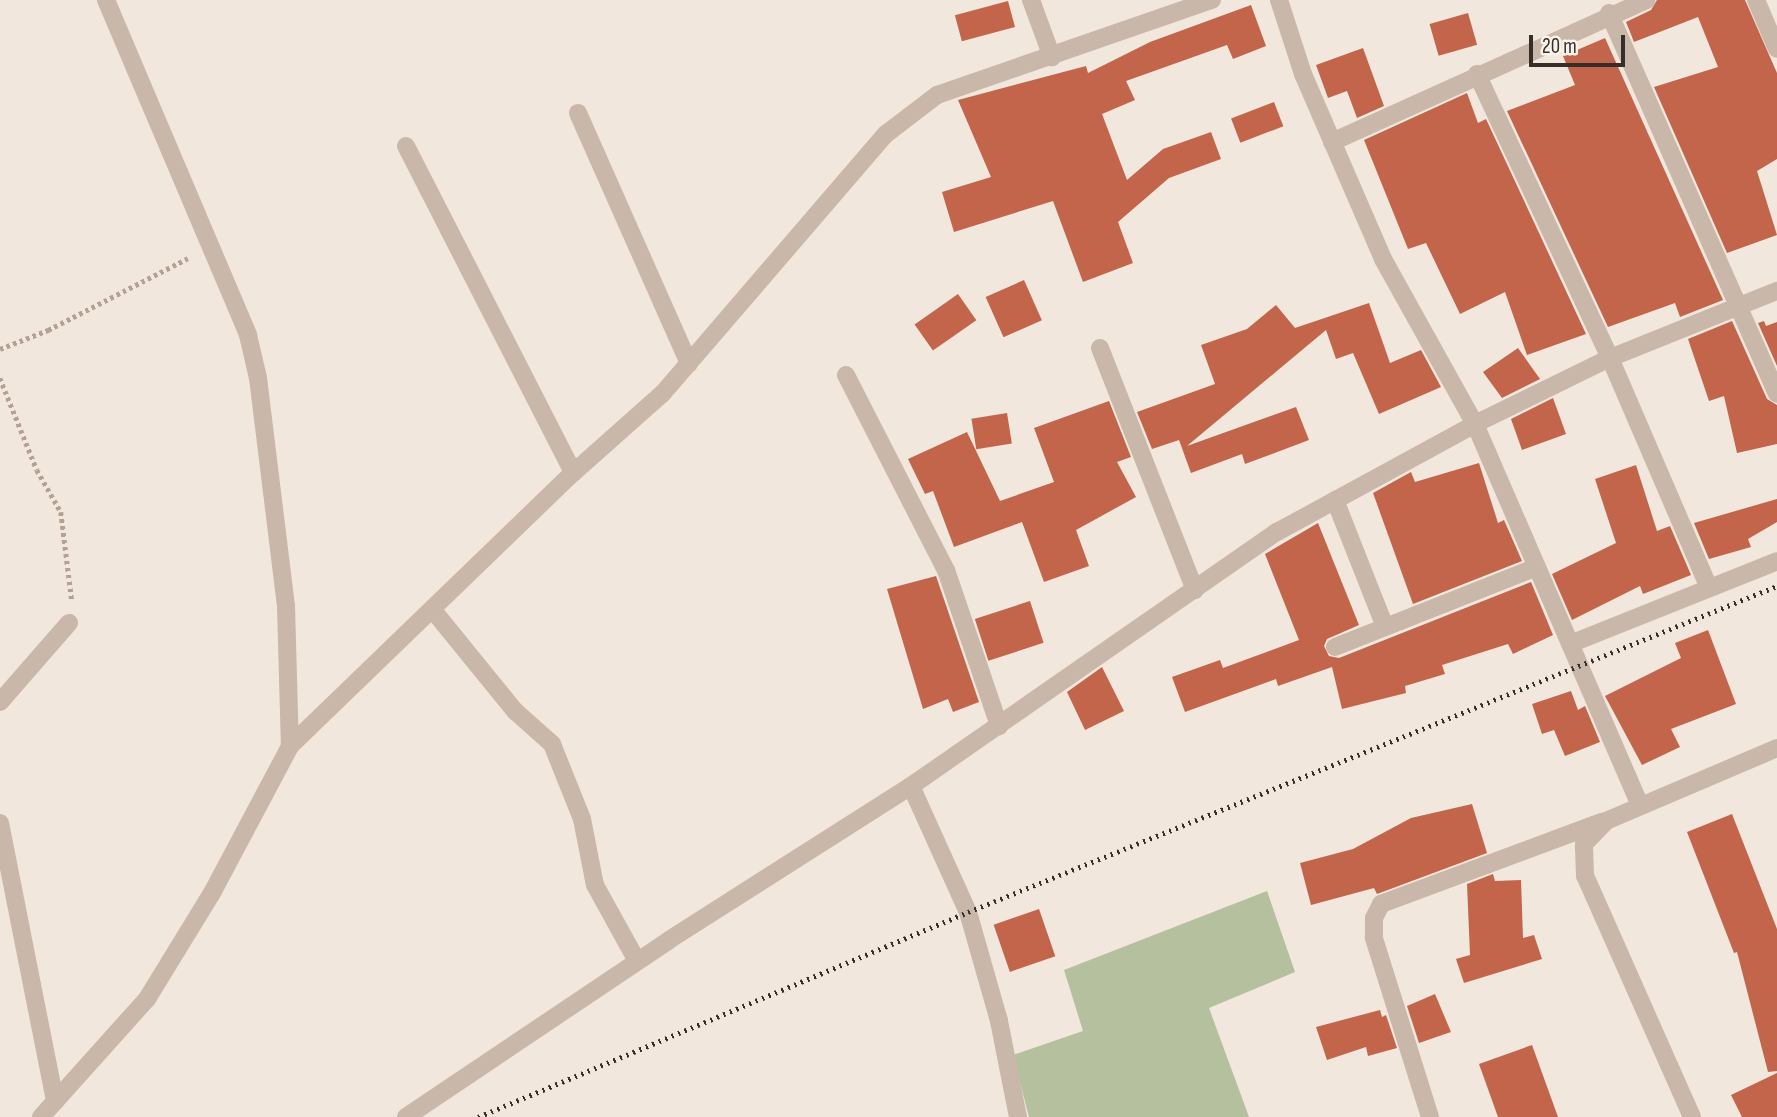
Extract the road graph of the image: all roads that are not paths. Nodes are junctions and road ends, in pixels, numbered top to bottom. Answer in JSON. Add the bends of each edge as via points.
{"nodes":[{"id":1,"x":106,"y":0,"type":"edge"},
{"id":2,"x":1031,"y":0,"type":"edge"},
{"id":3,"x":1212,"y":0,"type":"edge"},
{"id":4,"x":1279,"y":0,"type":"edge"},
{"id":5,"x":1646,"y":0,"type":"edge"},
{"id":6,"x":1756,"y":0,"type":"edge"},
{"id":7,"x":1609,"y":13,"type":"junction"},
{"id":8,"x":1777,"y":49,"type":"edge"},
{"id":9,"x":1052,"y":57,"type":"junction"},
{"id":10,"x":1477,"y":74,"type":"junction"},
{"id":11,"x":578,"y":113,"type":"dead end"},
{"id":12,"x":1332,"y":142,"type":"junction"},
{"id":13,"x":405,"y":146,"type":"dead end"},
{"id":14,"x":1777,"y":291,"type":"edge"},
{"id":15,"x":1740,"y":307,"type":"junction"},
{"id":16,"x":1100,"y":348,"type":"dead end"},
{"id":17,"x":1610,"y":358,"type":"junction"},
{"id":18,"x":689,"y":363,"type":"junction"},
{"id":19,"x":846,"y":375,"type":"dead end"},
{"id":20,"x":1777,"y":394,"type":"edge"},
{"id":21,"x":1475,"y":424,"type":"junction"},
{"id":22,"x":573,"y":473,"type":"junction"},
{"id":23,"x":1335,"y":500,"type":"junction"},
{"id":24,"x":1777,"y":561,"type":"edge"},
{"id":25,"x":1537,"y":567,"type":"junction"},
{"id":26,"x":1709,"y":588,"type":"junction"},
{"id":27,"x":1195,"y":590,"type":"junction"},
{"id":28,"x":432,"y":609,"type":"junction"},
{"id":29,"x":69,"y":623,"type":"road end"},
{"id":30,"x":1385,"y":627,"type":"junction"},
{"id":31,"x":1570,"y":644,"type":"junction"},
{"id":32,"x":1335,"y":646,"type":"dead end"},
{"id":33,"x":0,"y":702,"type":"edge"},
{"id":34,"x":999,"y":726,"type":"junction"},
{"id":35,"x":290,"y":747,"type":"junction"},
{"id":36,"x":1777,"y":748,"type":"edge"},
{"id":37,"x":911,"y":786,"type":"junction"},
{"id":38,"x":1640,"y":805,"type":"junction"},
{"id":39,"x":1606,"y":821,"type":"junction"},
{"id":40,"x":0,"y":823,"type":"edge"},
{"id":41,"x":637,"y":961,"type":"junction"},
{"id":42,"x":55,"y":1102,"type":"junction"},
{"id":43,"x":41,"y":1117,"type":"edge"},
{"id":44,"x":406,"y":1117,"type":"edge"},
{"id":45,"x":1018,"y":1117,"type":"edge"},
{"id":46,"x":1430,"y":1117,"type":"edge"},
{"id":47,"x":1692,"y":1117,"type":"edge"}],
"edges":[{"from":1,"to":35,"type":"street","via":[[248,335],[258,378],[286,606]]},
{"from":2,"to":9,"type":"street"},
{"from":3,"to":9,"type":"street"},
{"from":4,"to":12,"type":"street"},
{"from":5,"to":7,"type":"street"},
{"from":6,"to":8,"type":"street"},
{"from":7,"to":10,"type":"street"},
{"from":7,"to":15,"type":"street"},
{"from":9,"to":18,"type":"street","via":[[937,95],[886,134]]},
{"from":10,"to":12,"type":"street"},
{"from":10,"to":17,"type":"street"},
{"from":11,"to":18,"type":"street"},
{"from":12,"to":21,"type":"street","via":[[1383,260]]},
{"from":13,"to":22,"type":"street"},
{"from":14,"to":15,"type":"street"},
{"from":15,"to":17,"type":"street"},
{"from":15,"to":20,"type":"street"},
{"from":16,"to":27,"type":"street"},
{"from":17,"to":21,"type":"street"},
{"from":17,"to":26,"type":"street"},
{"from":18,"to":22,"type":"street","via":[[663,393]]},
{"from":19,"to":34,"type":"street","via":[[946,569]]},
{"from":21,"to":23,"type":"street"},
{"from":21,"to":25,"type":"street"},
{"from":22,"to":28,"type":"street"},
{"from":23,"to":27,"type":"street","via":[[1277,531]]},
{"from":23,"to":30,"type":"street"},
{"from":24,"to":26,"type":"street"},
{"from":25,"to":30,"type":"street"},
{"from":25,"to":31,"type":"street"},
{"from":26,"to":31,"type":"street"},
{"from":27,"to":34,"type":"street"},
{"from":28,"to":35,"type":"street"},
{"from":28,"to":41,"type":"street","via":[[515,710],[552,744],[582,819],[595,885]]},
{"from":29,"to":33,"type":"street"},
{"from":30,"to":32,"type":"street"},
{"from":31,"to":38,"type":"street"},
{"from":34,"to":37,"type":"street"},
{"from":35,"to":42,"type":"street","via":[[212,893],[147,999]]},
{"from":36,"to":38,"type":"street"},
{"from":37,"to":41,"type":"street"},
{"from":37,"to":45,"type":"street","via":[[968,912],[999,1021]]},
{"from":38,"to":39,"type":"street"},
{"from":39,"to":46,"type":"street","via":[[1381,904],[1374,918],[1374,938]]},
{"from":39,"to":47,"type":"street","via":[[1584,844],[1585,876]]},
{"from":40,"to":42,"type":"street"},
{"from":41,"to":44,"type":"street"},
{"from":42,"to":43,"type":"street"}]}
